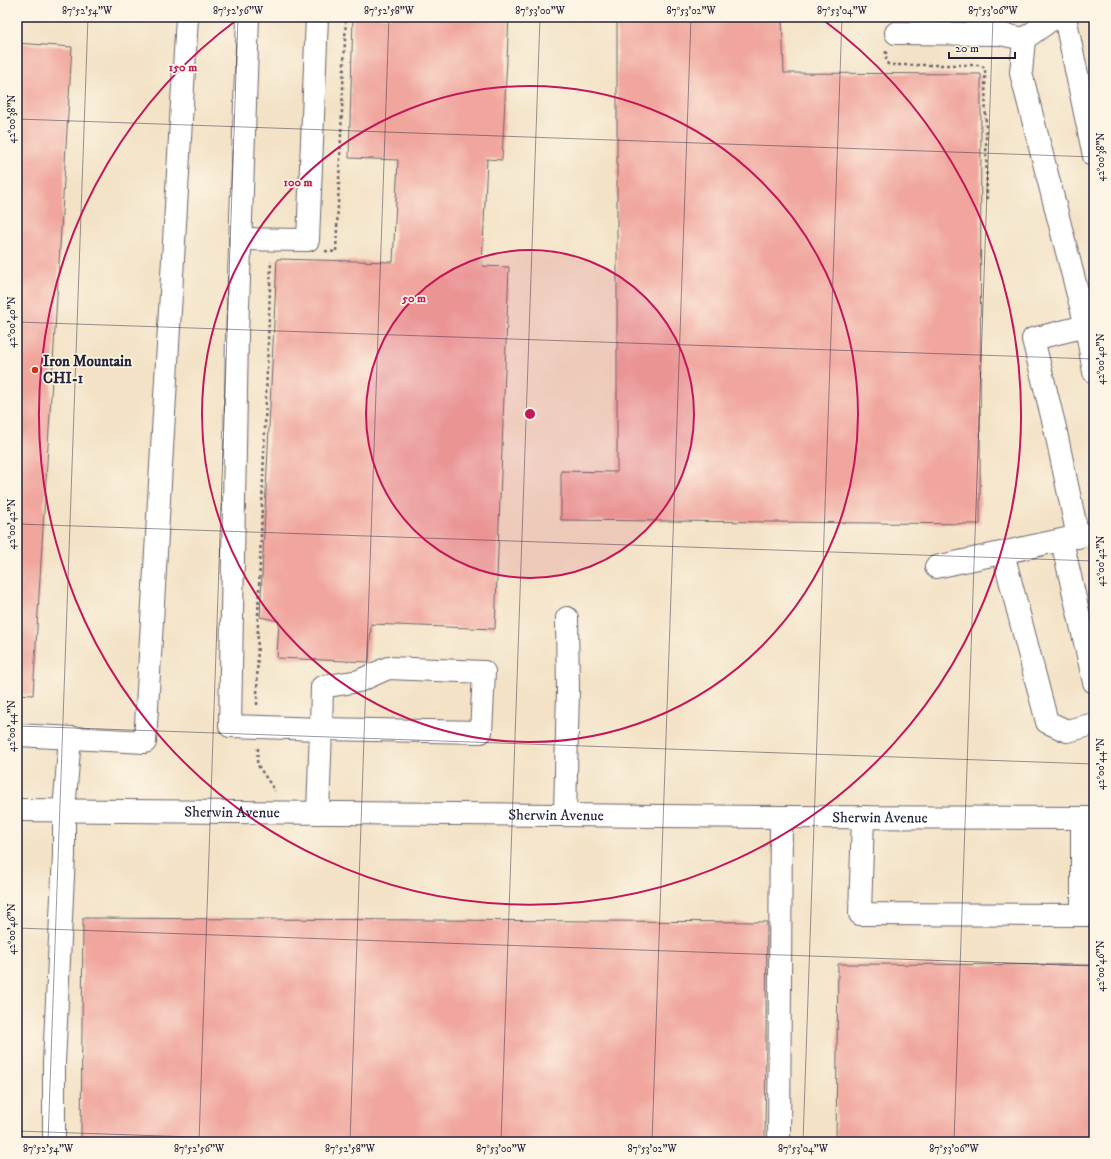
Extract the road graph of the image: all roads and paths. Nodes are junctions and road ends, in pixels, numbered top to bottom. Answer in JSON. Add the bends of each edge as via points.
{"nodes":[{"id":1,"x":187,"y":17,"type":"edge"},
{"id":2,"x":248,"y":17,"type":"edge"},
{"id":3,"x":317,"y":17,"type":"edge"},
{"id":4,"x":346,"y":17,"type":"edge"},
{"id":5,"x":1055,"y":17,"type":"edge"},
{"id":6,"x":1065,"y":17,"type":"edge"},
{"id":7,"x":891,"y":40,"type":"joint"},
{"id":8,"x":1024,"y":40,"type":"junction"},
{"id":9,"x":1094,"y":156,"type":"edge"},
{"id":10,"x":988,"y":202,"type":"dead end"},
{"id":11,"x":240,"y":239,"type":"junction"},
{"id":12,"x":322,"y":251,"type":"dead end"},
{"id":13,"x":271,"y":258,"type":"dead end"},
{"id":14,"x":1090,"y":325,"type":"edge"},
{"id":15,"x":1094,"y":372,"type":"edge"},
{"id":16,"x":1078,"y":537,"type":"edge"},
{"id":17,"x":1003,"y":553,"type":"junction"},
{"id":18,"x":936,"y":567,"type":"dead end"},
{"id":19,"x":568,"y":618,"type":"dead end"},
{"id":20,"x":1094,"y":682,"type":"edge"},
{"id":21,"x":257,"y":708,"type":"dead end"},
{"id":22,"x":1094,"y":724,"type":"edge"},
{"id":23,"x":321,"y":729,"type":"junction"},
{"id":24,"x":17,"y":735,"type":"edge"},
{"id":25,"x":70,"y":738,"type":"junction"},
{"id":26,"x":258,"y":745,"type":"dead end"},
{"id":27,"x":278,"y":796,"type":"dead end"},
{"id":28,"x":17,"y":810,"type":"edge"},
{"id":29,"x":64,"y":811,"type":"junction"},
{"id":30,"x":318,"y":813,"type":"junction"},
{"id":31,"x":565,"y":814,"type":"junction"},
{"id":32,"x":781,"y":817,"type":"junction"},
{"id":33,"x":863,"y":817,"type":"junction"},
{"id":34,"x":1088,"y":818,"type":"edge"},
{"id":35,"x":1088,"y":916,"type":"edge"},
{"id":36,"x":54,"y":1142,"type":"edge"},
{"id":37,"x":779,"y":1142,"type":"edge"}],
"edges":[{"from":1,"to":25,"type":"street","via":[[146,742]]},
{"from":2,"to":11,"type":"street"},
{"from":3,"to":11,"type":"street","via":[[308,240]]},
{"from":4,"to":12,"type":"path","via":[[336,252]]},
{"from":5,"to":8,"type":"street"},
{"from":6,"to":9,"type":"street"},
{"from":7,"to":8,"type":"street","via":[[1000,34]]},
{"from":7,"to":10,"type":"path","via":[[886,62],[888,64],[980,64],[985,68]]},
{"from":8,"to":14,"type":"street","via":[[1021,73]]},
{"from":11,"to":23,"type":"street","via":[[230,726]]},
{"from":13,"to":21,"type":"path"},
{"from":14,"to":15,"type":"street"},
{"from":14,"to":16,"type":"street","via":[[1033,339]]},
{"from":16,"to":17,"type":"street"},
{"from":16,"to":20,"type":"street"},
{"from":17,"to":18,"type":"street"},
{"from":17,"to":22,"type":"street","via":[[1047,722],[1067,731]]},
{"from":19,"to":31,"type":"street"},
{"from":23,"to":23,"type":"street","via":[[322,687],[359,681],[388,668],[484,672],[481,732]]},
{"from":23,"to":30,"type":"street"},
{"from":24,"to":25,"type":"street"},
{"from":25,"to":29,"type":"street"},
{"from":26,"to":27,"type":"path","via":[[257,764]]},
{"from":28,"to":29,"type":"street","name":"Sherwin Avenue"},
{"from":29,"to":30,"type":"street","name":"Sherwin Avenue"},
{"from":29,"to":36,"type":"street","via":[[54,1063]]},
{"from":30,"to":31,"type":"street","name":"Sherwin Avenue"},
{"from":31,"to":32,"type":"street","name":"Sherwin Avenue"},
{"from":32,"to":33,"type":"street","name":"Sherwin Avenue"},
{"from":32,"to":37,"type":"street"},
{"from":33,"to":34,"type":"street","name":"Sherwin Avenue"},
{"from":33,"to":35,"type":"street","via":[[860,914]]},
{"from":34,"to":35,"type":"street"}]}
